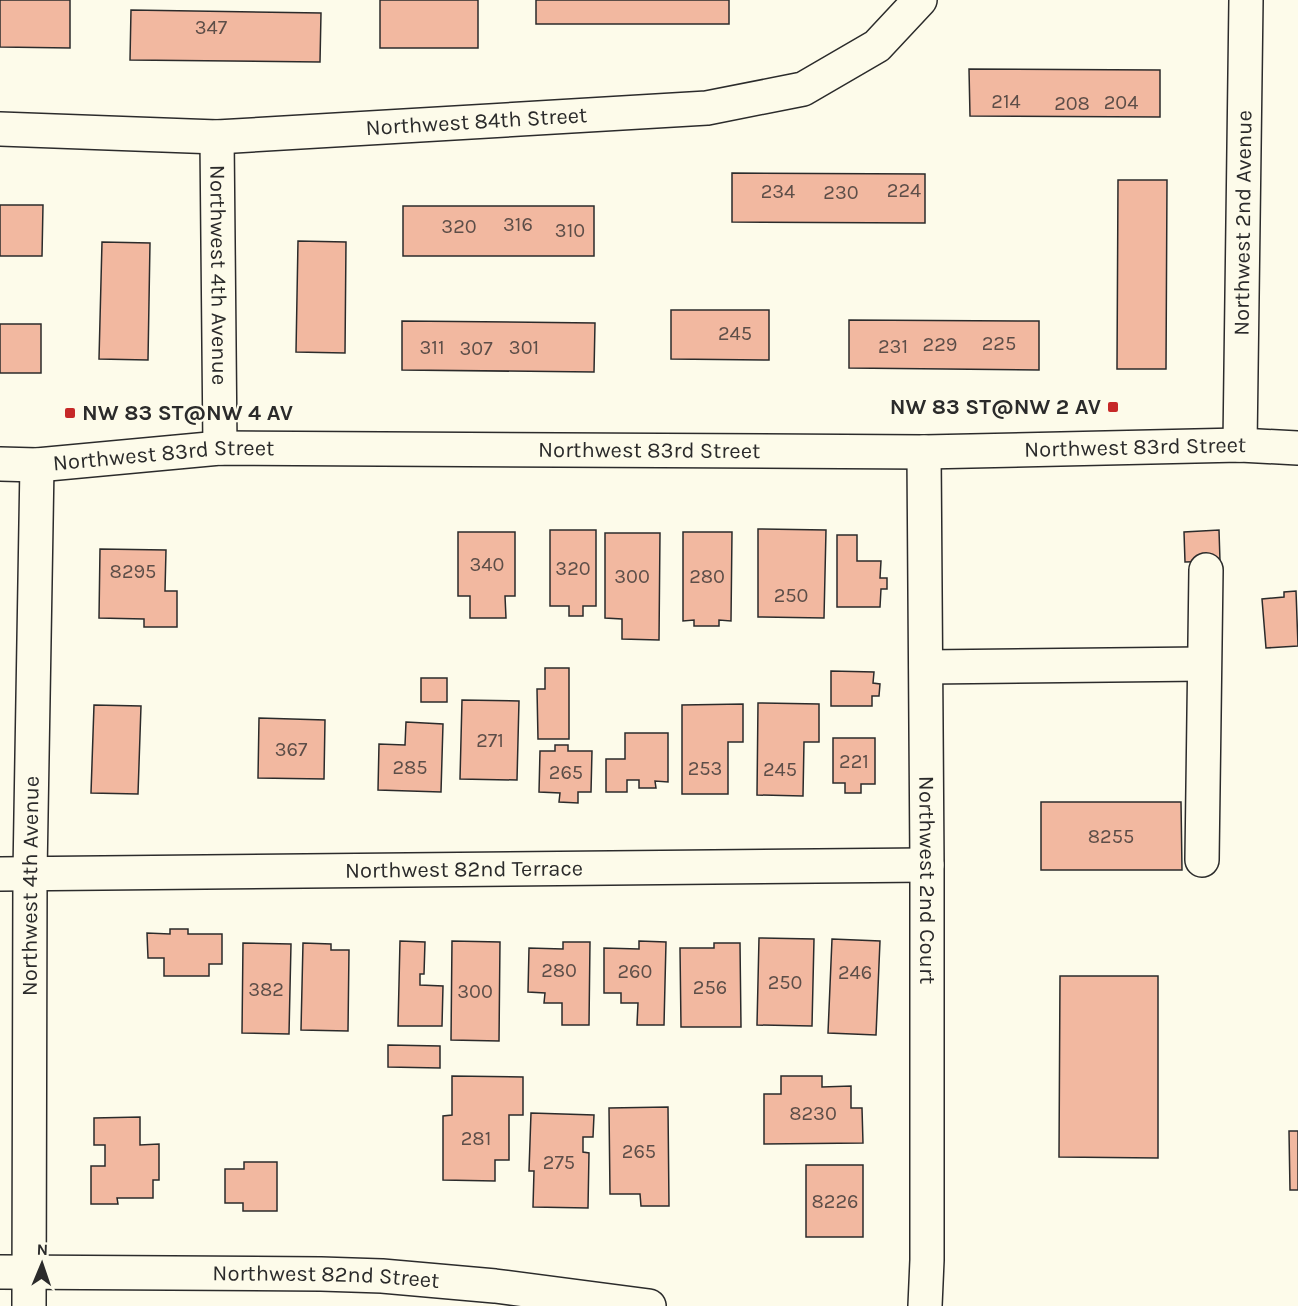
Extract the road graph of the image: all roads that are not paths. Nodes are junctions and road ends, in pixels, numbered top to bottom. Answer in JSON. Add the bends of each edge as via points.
{"nodes":[{"id":1,"x":920,"y":0,"type":"edge"},
{"id":2,"x":1245,"y":0,"type":"edge"},
{"id":3,"x":0,"y":129,"type":"edge"},
{"id":4,"x":218,"y":137,"type":"junction"},
{"id":5,"x":1240,"y":445,"type":"junction"},
{"id":6,"x":220,"y":447,"type":"junction"},
{"id":7,"x":1298,"y":448,"type":"edge"},
{"id":8,"x":924,"y":452,"type":"junction"},
{"id":9,"x":0,"y":464,"type":"edge"},
{"id":10,"x":37,"y":465,"type":"junction"},
{"id":11,"x":1206,"y":570,"type":"dead end"},
{"id":12,"x":1204,"y":664,"type":"junction"},
{"id":13,"x":926,"y":667,"type":"junction"},
{"id":14,"x":1202,"y":860,"type":"dead end"},
{"id":15,"x":927,"y":865,"type":"junction"},
{"id":16,"x":15,"y":874,"type":"edge"},
{"id":17,"x":15,"y":1272,"type":"edge"},
{"id":18,"x":29,"y":1306,"type":"edge"},
{"id":19,"x":649,"y":1306,"type":"edge"},
{"id":20,"x":925,"y":1306,"type":"edge"}],
"edges":[{"from":1,"to":4,"type":"street","name":"Northwest 84th Street","via":[[877,46],[803,89],[707,108]]},
{"from":2,"to":5,"type":"street","name":"Northwest 2nd Avenue"},
{"from":3,"to":4,"type":"street","name":"Northwest 84th Street"},
{"from":4,"to":6,"type":"street","name":"Northwest 4th Avenue"},
{"from":5,"to":7,"type":"street","name":"Northwest 83rd Street"},
{"from":5,"to":8,"type":"street","name":"Northwest 83rd Street"},
{"from":6,"to":8,"type":"street","name":"Northwest 83rd Street"},
{"from":6,"to":10,"type":"street","name":"Northwest 83rd Street"},
{"from":8,"to":13,"type":"street","name":"Northwest 2nd Court"},
{"from":9,"to":10,"type":"street","name":"Northwest 83rd Street"},
{"from":10,"to":16,"type":"street","name":"Northwest 4th Avenue"},
{"from":11,"to":12,"type":"street"},
{"from":12,"to":13,"type":"street"},
{"from":12,"to":14,"type":"street"},
{"from":13,"to":15,"type":"street","name":"Northwest 2nd Court"},
{"from":15,"to":16,"type":"street","name":"Northwest 82nd Terrace"},
{"from":15,"to":20,"type":"street","name":"Northwest 2nd Court"},
{"from":16,"to":17,"type":"street","name":"Northwest 4th Avenue"},
{"from":17,"to":18,"type":"street","name":"Northwest 4th Avenue"},
{"from":17,"to":19,"type":"street","name":"Northwest 82nd Street","via":[[382,1276]]}]}
